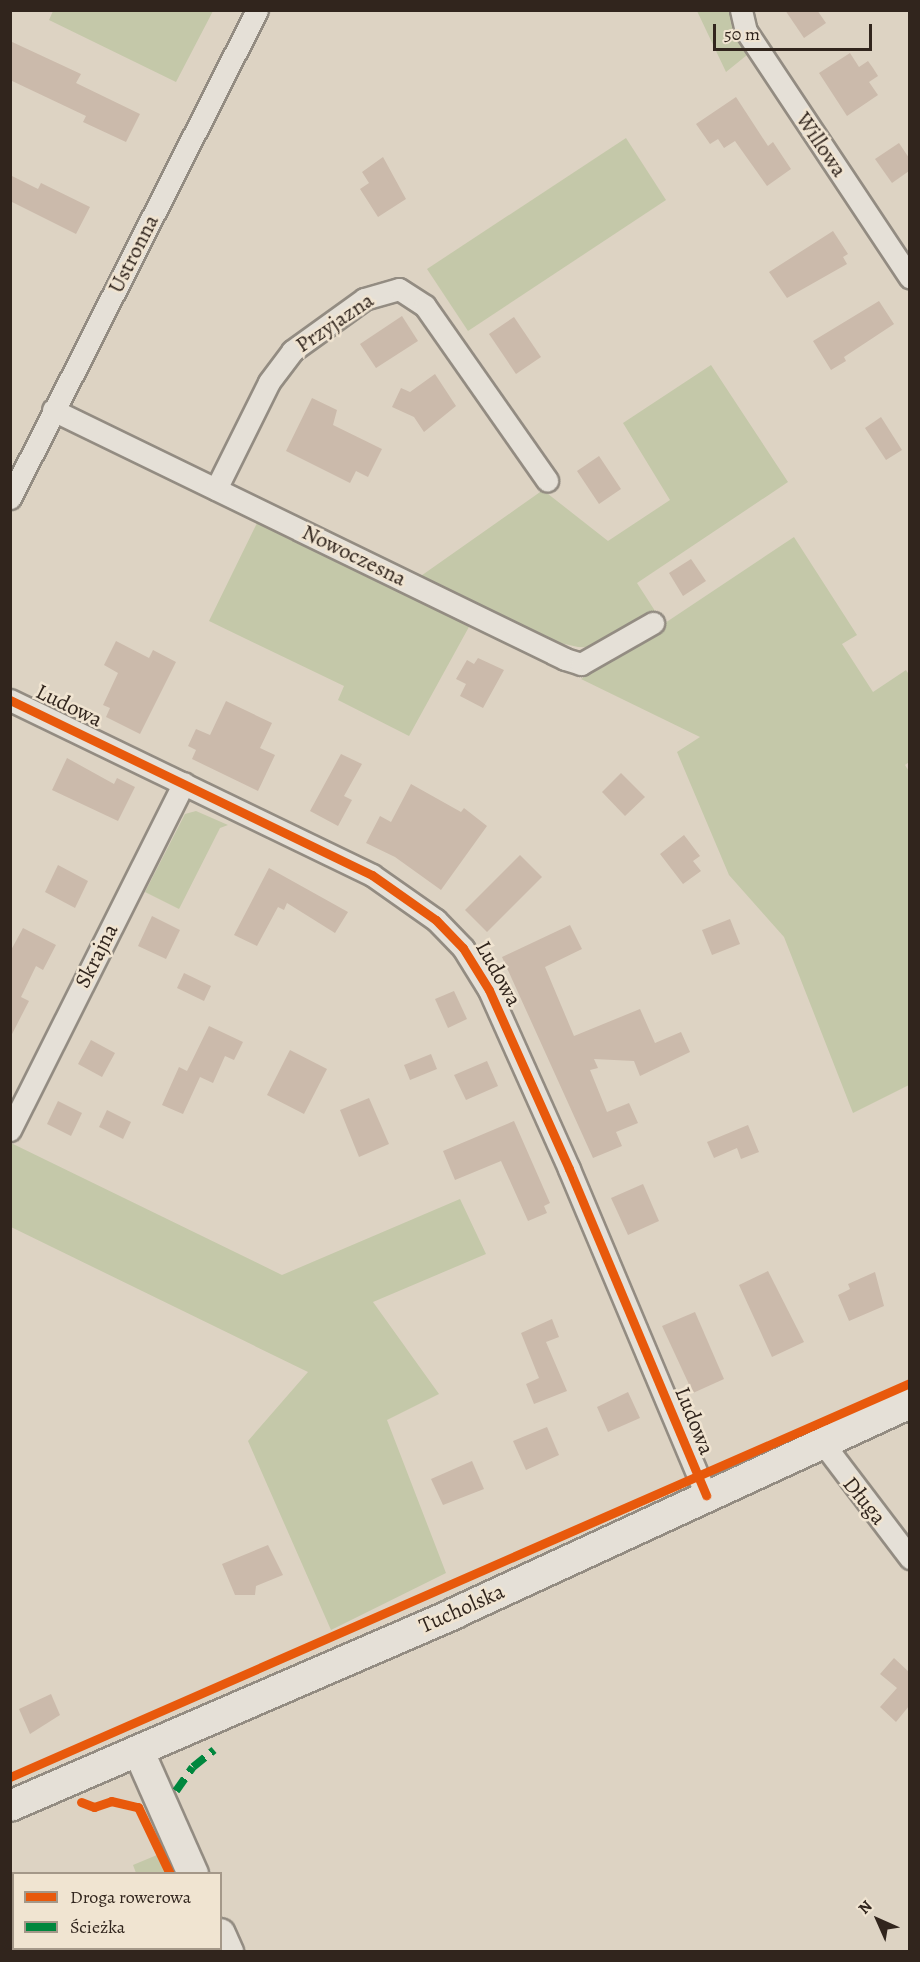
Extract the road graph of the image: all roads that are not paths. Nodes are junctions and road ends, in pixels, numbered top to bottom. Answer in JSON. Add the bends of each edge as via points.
{"nodes":[{"id":1,"x":257,"y":10,"type":"edge"},
{"id":2,"x":741,"y":10,"type":"edge"},
{"id":3,"x":909,"y":278,"type":"edge"},
{"id":4,"x":53,"y":410,"type":"junction"},
{"id":5,"x":547,"y":480,"type":"dead end"},
{"id":6,"x":216,"y":489,"type":"junction"},
{"id":7,"x":10,"y":498,"type":"edge"},
{"id":8,"x":653,"y":623,"type":"dead end"},
{"id":9,"x":10,"y":700,"type":"edge"},
{"id":10,"x":184,"y":783,"type":"junction"},
{"id":11,"x":10,"y":1130,"type":"edge"},
{"id":12,"x":909,"y":1403,"type":"edge"},
{"id":13,"x":822,"y":1442,"type":"junction"},
{"id":14,"x":706,"y":1495,"type":"junction"},
{"id":15,"x":909,"y":1558,"type":"edge"},
{"id":16,"x":139,"y":1752,"type":"junction"},
{"id":17,"x":10,"y":1806,"type":"edge"},
{"id":18,"x":192,"y":1872,"type":"edge"}],
"edges":[{"from":1,"to":4,"type":"street","name":"Ustronna","via":[[204,123]]},
{"from":2,"to":3,"type":"street","name":"Willowa","via":[[746,31]]},
{"from":4,"to":6,"type":"street","name":"Nowoczesna"},
{"from":4,"to":7,"type":"street","name":"Ustronna"},
{"from":5,"to":6,"type":"street","name":"Przyjazna","via":[[425,306],[399,289],[364,299],[291,351],[268,382]]},
{"from":6,"to":8,"type":"street","name":"Nowoczesna","via":[[581,664],[613,650]]},
{"from":9,"to":10,"type":"street","name":"Ludowa"},
{"from":10,"to":11,"type":"street","name":"Skrajna"},
{"from":10,"to":14,"type":"street","name":"Ludowa","via":[[372,875],[436,920],[463,948],[489,990],[569,1169]]},
{"from":12,"to":13,"type":"main road","name":"Tucholska"},
{"from":13,"to":14,"type":"main road","name":"Tucholska"},
{"from":13,"to":15,"type":"street","name":"Długa"},
{"from":14,"to":16,"type":"main road","name":"Tucholska","via":[[455,1614]]},
{"from":16,"to":17,"type":"main road","name":"Tucholska"},
{"from":16,"to":18,"type":"main road"}]}
